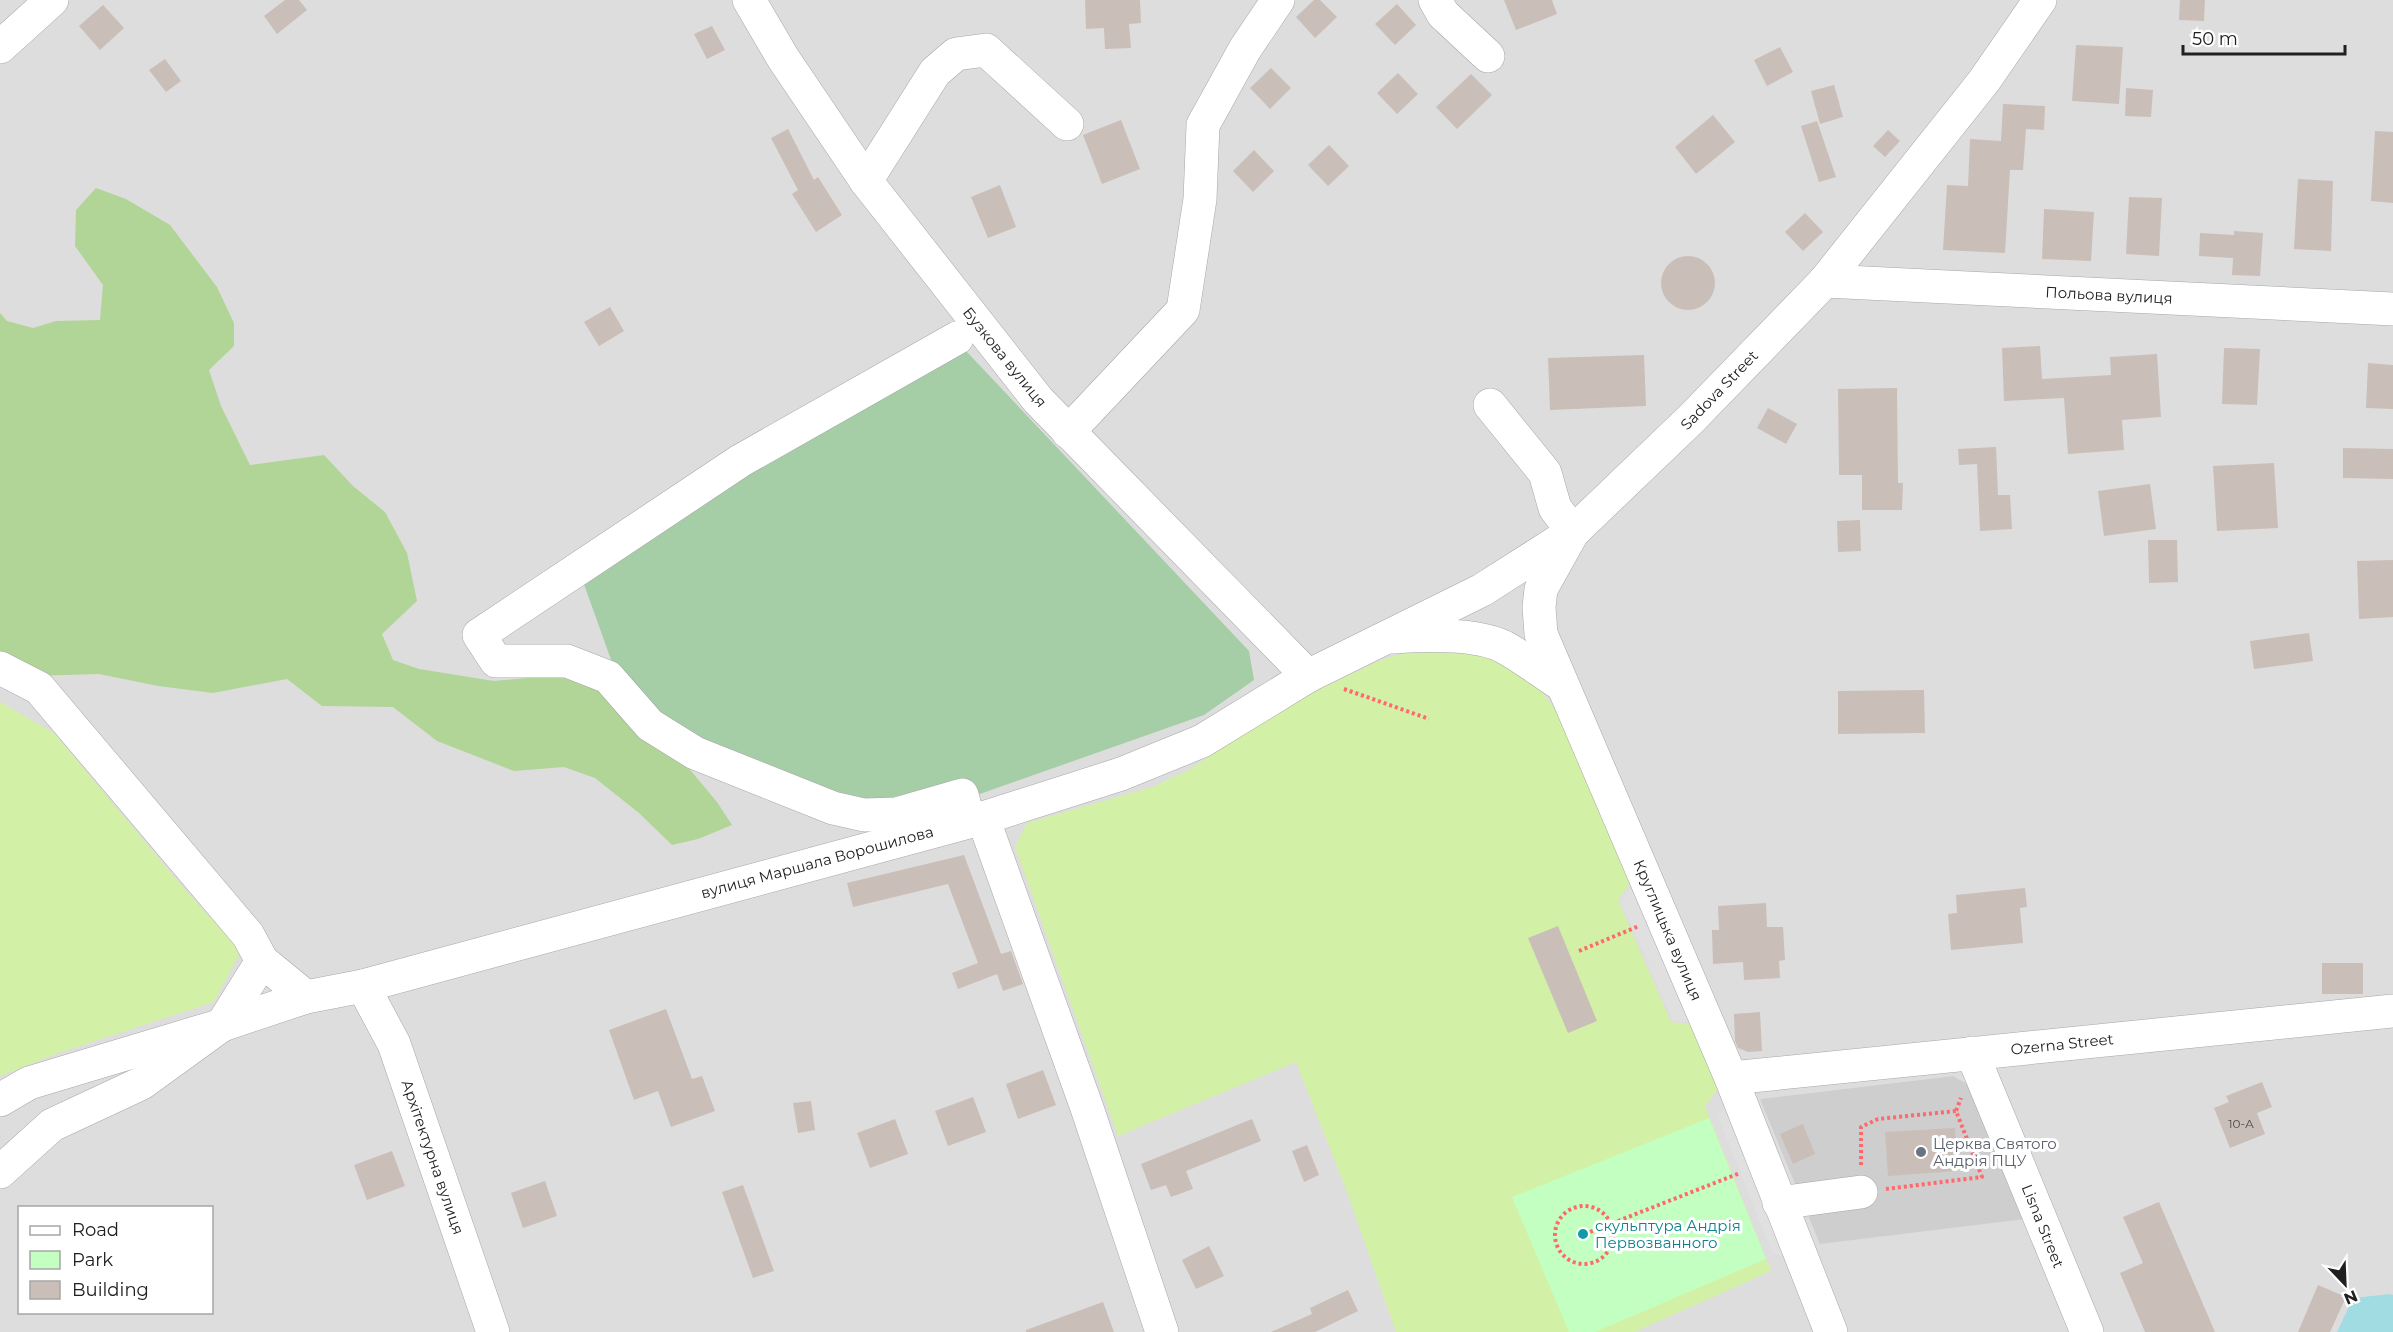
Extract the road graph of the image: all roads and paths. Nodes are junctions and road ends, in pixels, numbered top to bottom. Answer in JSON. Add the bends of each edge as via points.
{"nodes":[{"id":1,"x":52,"y":0,"type":"edge"},
{"id":2,"x":749,"y":0,"type":"edge"},
{"id":3,"x":1278,"y":0,"type":"edge"},
{"id":4,"x":1435,"y":0,"type":"edge"},
{"id":5,"x":2040,"y":0,"type":"edge"},
{"id":6,"x":0,"y":47,"type":"edge"},
{"id":7,"x":1488,"y":56,"type":"dead end"},
{"id":8,"x":1067,"y":124,"type":"dead end"},
{"id":9,"x":866,"y":180,"type":"junction"},
{"id":10,"x":1825,"y":281,"type":"junction"},
{"id":11,"x":2393,"y":309,"type":"edge"},
{"id":12,"x":957,"y":338,"type":"dead end"},
{"id":13,"x":1490,"y":405,"type":"dead end"},
{"id":14,"x":1068,"y":432,"type":"junction"},
{"id":15,"x":1573,"y":532,"type":"junction"},
{"id":16,"x":1383,"y":638,"type":"junction"},
{"id":17,"x":0,"y":668,"type":"edge"},
{"id":18,"x":1308,"y":676,"type":"junction"},
{"id":19,"x":1562,"y":685,"type":"junction"},
{"id":20,"x":1429,"y":719,"type":"dead end"},
{"id":21,"x":976,"y":819,"type":"junction"},
{"id":22,"x":1662,"y":916,"type":"junction"},
{"id":23,"x":1579,"y":951,"type":"dead end"},
{"id":24,"x":262,"y":961,"type":"junction"},
{"id":25,"x":363,"y":986,"type":"junction"},
{"id":26,"x":306,"y":997,"type":"junction"},
{"id":27,"x":2393,"y":1011,"type":"edge"},
{"id":28,"x":222,"y":1025,"type":"junction"},
{"id":29,"x":1972,"y":1053,"type":"junction"},
{"id":30,"x":1731,"y":1078,"type":"junction"},
{"id":31,"x":0,"y":1100,"type":"edge"},
{"id":32,"x":1764,"y":1164,"type":"junction"},
{"id":33,"x":0,"y":1172,"type":"edge"},
{"id":34,"x":1861,"y":1192,"type":"junction"},
{"id":35,"x":1779,"y":1203,"type":"junction"},
{"id":36,"x":1610,"y":1224,"type":"junction"},
{"id":37,"x":1590,"y":1232,"type":"dead end"},
{"id":38,"x":493,"y":1332,"type":"edge"},
{"id":39,"x":1162,"y":1332,"type":"edge"},
{"id":40,"x":1831,"y":1332,"type":"edge"},
{"id":41,"x":2087,"y":1332,"type":"edge"}],
"edges":[{"from":1,"to":6,"type":"street"},
{"from":2,"to":9,"type":"street","name":"Бузкова вулиця","via":[[783,58]]},
{"from":3,"to":14,"type":"street","via":[[1245,49],[1203,125],[1200,199],[1183,310]]},
{"from":4,"to":7,"type":"street","via":[[1443,15]]},
{"from":5,"to":10,"type":"street","name":"Sadova Street","via":[[1984,81]]},
{"from":8,"to":9,"type":"street","via":[[986,51],[956,54],[935,72]]},
{"from":9,"to":14,"type":"street","name":"Бузкова вулиця","via":[[1038,400]]},
{"from":10,"to":11,"type":"street","name":"Польова вулиця"},
{"from":10,"to":15,"type":"street","name":"Sadova Street","via":[[1691,419]]},
{"from":12,"to":21,"type":"street","via":[[740,461],[479,635],[496,661],[567,661],[608,677],[650,724],[695,753],[833,808],[864,815],[896,814],[963,795]]},
{"from":13,"to":15,"type":"street","via":[[1545,473],[1555,508]]},
{"from":14,"to":18,"type":"street","name":"Бузкова вулиця"},
{"from":15,"to":16,"type":"street","name":"Sadova Street","via":[[1482,590]]},
{"from":15,"to":19,"type":"street","name":"Круглицька вулиця","via":[[1541,589],[1539,607],[1541,634]]},
{"from":16,"to":18,"type":"street","name":"Sadova Street"},
{"from":16,"to":19,"type":"street","via":[[1468,638],[1502,646]]},
{"from":17,"to":24,"type":"street","via":[[39,688],[248,935]]},
{"from":18,"to":20,"type":"path"},
{"from":18,"to":21,"type":"street","name":"вулиця Маршала Ворошилова","via":[[1202,741],[1121,774]]},
{"from":19,"to":22,"type":"street","name":"Круглицька вулиця"},
{"from":21,"to":25,"type":"street","name":"вулиця Маршала Ворошилова"},
{"from":21,"to":39,"type":"street","via":[[1094,1129]]},
{"from":22,"to":23,"type":"path"},
{"from":22,"to":30,"type":"street","name":"Круглицька вулиця"},
{"from":24,"to":26,"type":"street"},
{"from":24,"to":28,"type":"street"},
{"from":25,"to":26,"type":"street","name":"вулиця Маршала Ворошилова"},
{"from":25,"to":38,"type":"street","name":"Архітектурна вулиця","via":[[394,1044]]},
{"from":26,"to":28,"type":"street","name":"вулиця Маршала Ворошилова"},
{"from":27,"to":29,"type":"street","name":"Ozerna Street"},
{"from":28,"to":31,"type":"street","name":"вулиця Маршала Ворошилова","via":[[30,1083]]},
{"from":28,"to":33,"type":"street","via":[[142,1083],[52,1125]]},
{"from":29,"to":30,"type":"street","name":"Ozerna Street"},
{"from":29,"to":41,"type":"street","name":"Lisna Street"},
{"from":30,"to":32,"type":"street","name":"Круглицька вулиця"},
{"from":32,"to":35,"type":"street","name":"Круглицька вулиця"},
{"from":32,"to":36,"type":"path"},
{"from":34,"to":34,"type":"path","via":[[1861,1127],[1878,1119],[1956,1112],[1982,1177]]},
{"from":34,"to":35,"type":"street"},
{"from":35,"to":40,"type":"street","name":"Круглицька вулиця"},
{"from":36,"to":36,"type":"path","via":[[1592,1207],[1572,1208],[1558,1222],[1555,1242],[1566,1258],[1575,1263],[1595,1262],[1609,1248]]},
{"from":36,"to":37,"type":"path"}]}
